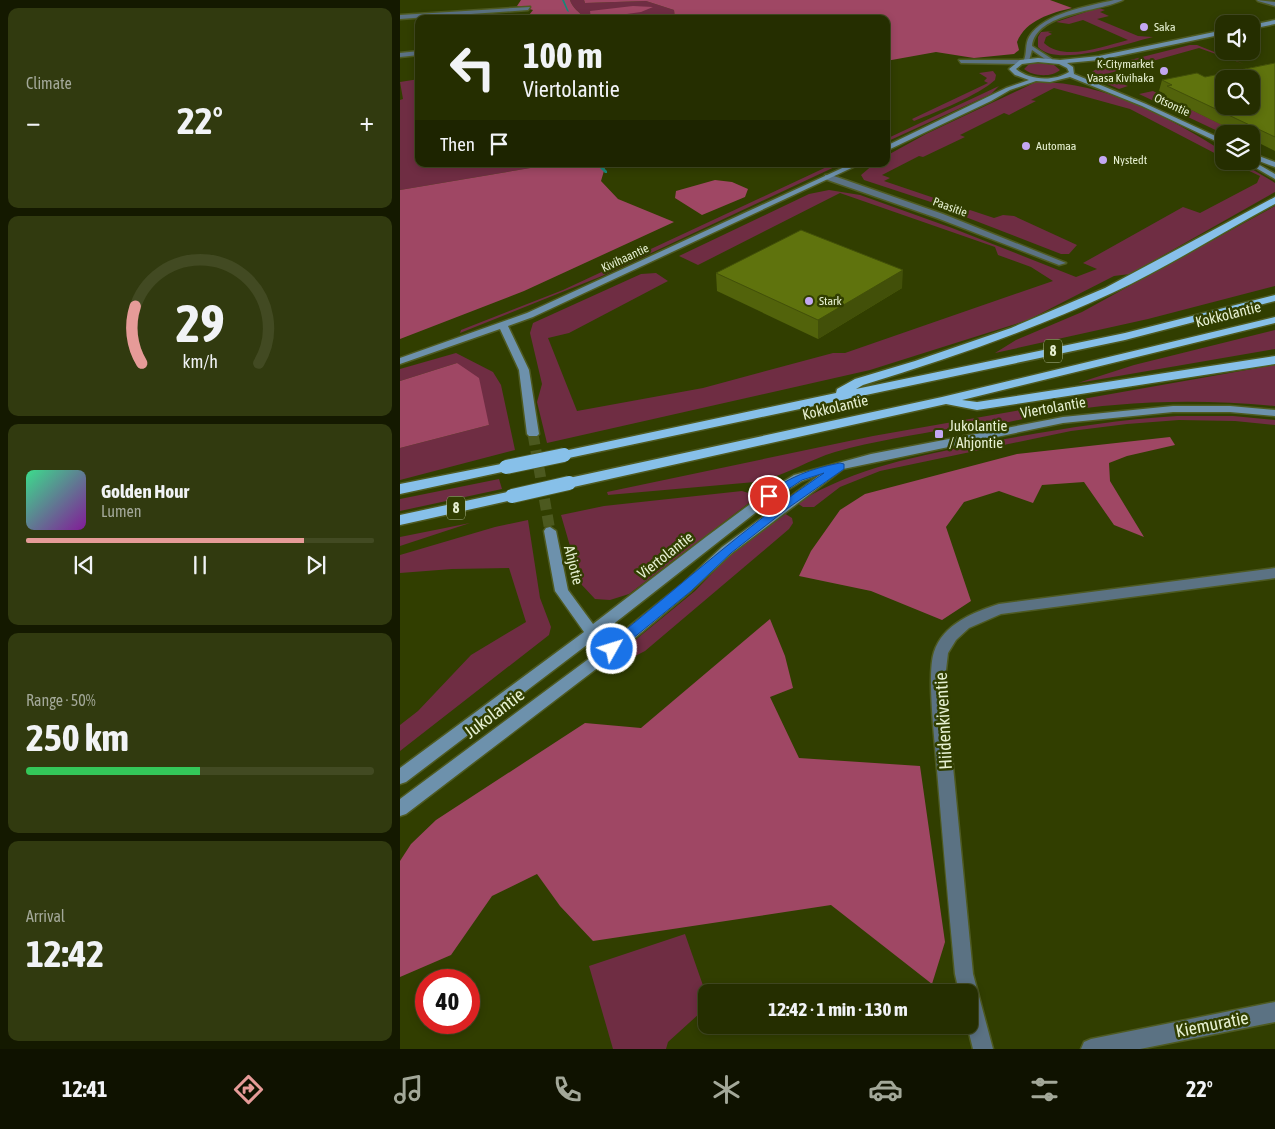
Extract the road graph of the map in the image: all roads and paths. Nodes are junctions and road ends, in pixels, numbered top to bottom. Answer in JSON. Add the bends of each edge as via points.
{"nodes":[{"id":1,"x":1120,"y":0,"type":"edge"},
{"id":2,"x":1260,"y":0,"type":"edge"},
{"id":3,"x":1275,"y":4,"type":"edge"},
{"id":4,"x":528,"y":8,"type":"dead end"},
{"id":5,"x":428,"y":15,"type":"edge"},
{"id":6,"x":415,"y":16,"type":"edge"},
{"id":7,"x":400,"y":17,"type":"edge"},
{"id":8,"x":1275,"y":22,"type":"edge"},
{"id":9,"x":1260,"y":25,"type":"edge"},
{"id":10,"x":1215,"y":34,"type":"edge"},
{"id":11,"x":1031,"y":47,"type":"junction"},
{"id":12,"x":415,"y":53,"type":"edge"},
{"id":13,"x":400,"y":55,"type":"edge"},
{"id":14,"x":1099,"y":58,"type":"junction"},
{"id":15,"x":1050,"y":60,"type":"junction"},
{"id":16,"x":961,"y":61,"type":"dead end"},
{"id":17,"x":1023,"y":61,"type":"junction"},
{"id":18,"x":978,"y":62,"type":"junction"},
{"id":19,"x":1060,"y":62,"type":"junction"},
{"id":20,"x":1014,"y":71,"type":"junction"},
{"id":21,"x":1071,"y":72,"type":"junction"},
{"id":22,"x":1037,"y":79,"type":"junction"},
{"id":23,"x":1050,"y":79,"type":"junction"},
{"id":24,"x":1008,"y":88,"type":"junction"},
{"id":25,"x":1109,"y":92,"type":"junction"},
{"id":26,"x":1215,"y":139,"type":"edge"},
{"id":27,"x":890,"y":147,"type":"edge"},
{"id":28,"x":1260,"y":159,"type":"edge"},
{"id":29,"x":1275,"y":165,"type":"edge"},
{"id":30,"x":850,"y":167,"type":"edge"},
{"id":31,"x":1260,"y":168,"type":"edge"},
{"id":32,"x":1275,"y":176,"type":"edge"},
{"id":33,"x":828,"y":177,"type":"junction"},
{"id":34,"x":1275,"y":200,"type":"edge"},
{"id":35,"x":1062,"y":263,"type":"dead end"},
{"id":36,"x":1275,"y":298,"type":"edge"},
{"id":37,"x":1275,"y":320,"type":"edge"},
{"id":38,"x":503,"y":326,"type":"junction"},
{"id":39,"x":1275,"y":360,"type":"edge"},
{"id":40,"x":400,"y":361,"type":"edge"},
{"id":41,"x":830,"y":399,"type":"junction"},
{"id":42,"x":942,"y":401,"type":"junction"},
{"id":43,"x":1275,"y":414,"type":"edge"},
{"id":44,"x":533,"y":434,"type":"tunnel mouth"},
{"id":45,"x":840,"y":467,"type":"junction"},
{"id":46,"x":400,"y":489,"type":"edge"},
{"id":47,"x":400,"y":520,"type":"edge"},
{"id":48,"x":550,"y":531,"type":"tunnel mouth"},
{"id":49,"x":1275,"y":572,"type":"edge"},
{"id":50,"x":592,"y":634,"type":"junction"},
{"id":51,"x":612,"y":649,"type":"junction"},
{"id":52,"x":400,"y":777,"type":"edge"},
{"id":53,"x":400,"y":808,"type":"edge"},
{"id":54,"x":1275,"y":1012,"type":"edge"},
{"id":55,"x":983,"y":1049,"type":"edge"},
{"id":56,"x":1091,"y":1049,"type":"edge"}],
"edges":[{"from":1,"to":11,"type":"street","via":[[1045,24],[1032,37]]},
{"from":2,"to":3,"type":"street"},
{"from":4,"to":5,"type":"street"},
{"from":6,"to":7,"type":"street"},
{"from":8,"to":9,"type":"main road"},
{"from":10,"to":14,"type":"main road"},
{"from":11,"to":15,"type":"street"},
{"from":11,"to":17,"type":"street"},
{"from":12,"to":13,"type":"street"},
{"from":14,"to":19,"type":"main road"},
{"from":14,"to":21,"type":"main road"},
{"from":15,"to":17,"type":"main road"},
{"from":15,"to":19,"type":"main road"},
{"from":16,"to":18,"type":"street"},
{"from":17,"to":18,"type":"street"},
{"from":17,"to":20,"type":"main road","via":[[1015,64]]},
{"from":18,"to":20,"type":"street"},
{"from":19,"to":21,"type":"main road","name":"Otsontie"},
{"from":20,"to":22,"type":"main road"},
{"from":20,"to":24,"type":"main road"},
{"from":21,"to":23,"type":"main road"},
{"from":21,"to":25,"type":"main road","name":"Otsontie"},
{"from":22,"to":23,"type":"main road"},
{"from":22,"to":24,"type":"main road"},
{"from":23,"to":25,"type":"main road","name":"Otsontie"},
{"from":24,"to":27,"type":"main road"},
{"from":25,"to":26,"type":"main road","name":"Otsontie"},
{"from":28,"to":29,"type":"main road"},
{"from":30,"to":33,"type":"main road","name":"Kivihaantie"},
{"from":31,"to":32,"type":"main road"},
{"from":33,"to":35,"type":"street","name":"Paasitie"},
{"from":33,"to":38,"type":"main road","name":"Kivihaantie"},
{"from":34,"to":41,"type":"highway","via":[[1109,290],[1015,330],[859,382]]},
{"from":36,"to":41,"type":"highway","name":"Kokkolantie","number":"8","via":[[1125,336]]},
{"from":37,"to":42,"type":"highway","name":"Kokkolantie","number":"8"},
{"from":38,"to":40,"type":"main road","name":"Kivihaantie"},
{"from":38,"to":44,"type":"main road","via":[[524,370]]},
{"from":39,"to":42,"type":"highway","via":[[977,406]]},
{"from":41,"to":46,"type":"highway","name":"Kokkolantie","number":"8","bridge":true},
{"from":42,"to":47,"type":"highway","name":"Kokkolantie","number":"8","bridge":true},
{"from":43,"to":45,"type":"main road","name":"Viertolantie","via":[[1174,408],[1119,412],[1063,420]]},
{"from":45,"to":50,"type":"main road","name":"Viertolantie","via":[[798,478],[769,496]]},
{"from":45,"to":51,"type":"main road","name":"Viertolantie","via":[[727,550]]},
{"from":48,"to":50,"type":"main road","name":"Ahjotie","via":[[562,591]]},
{"from":49,"to":55,"type":"street","name":"Hiidenkiventie","via":[[999,609],[964,624],[941,652],[941,725],[964,974]]},
{"from":50,"to":51,"type":"main road","name":"Ahjotie"},
{"from":50,"to":52,"type":"main road","name":"Jukolantie"},
{"from":51,"to":53,"type":"main road","name":"Jukolantie"},
{"from":54,"to":56,"type":"street","name":"Kiemuratie"}]}
